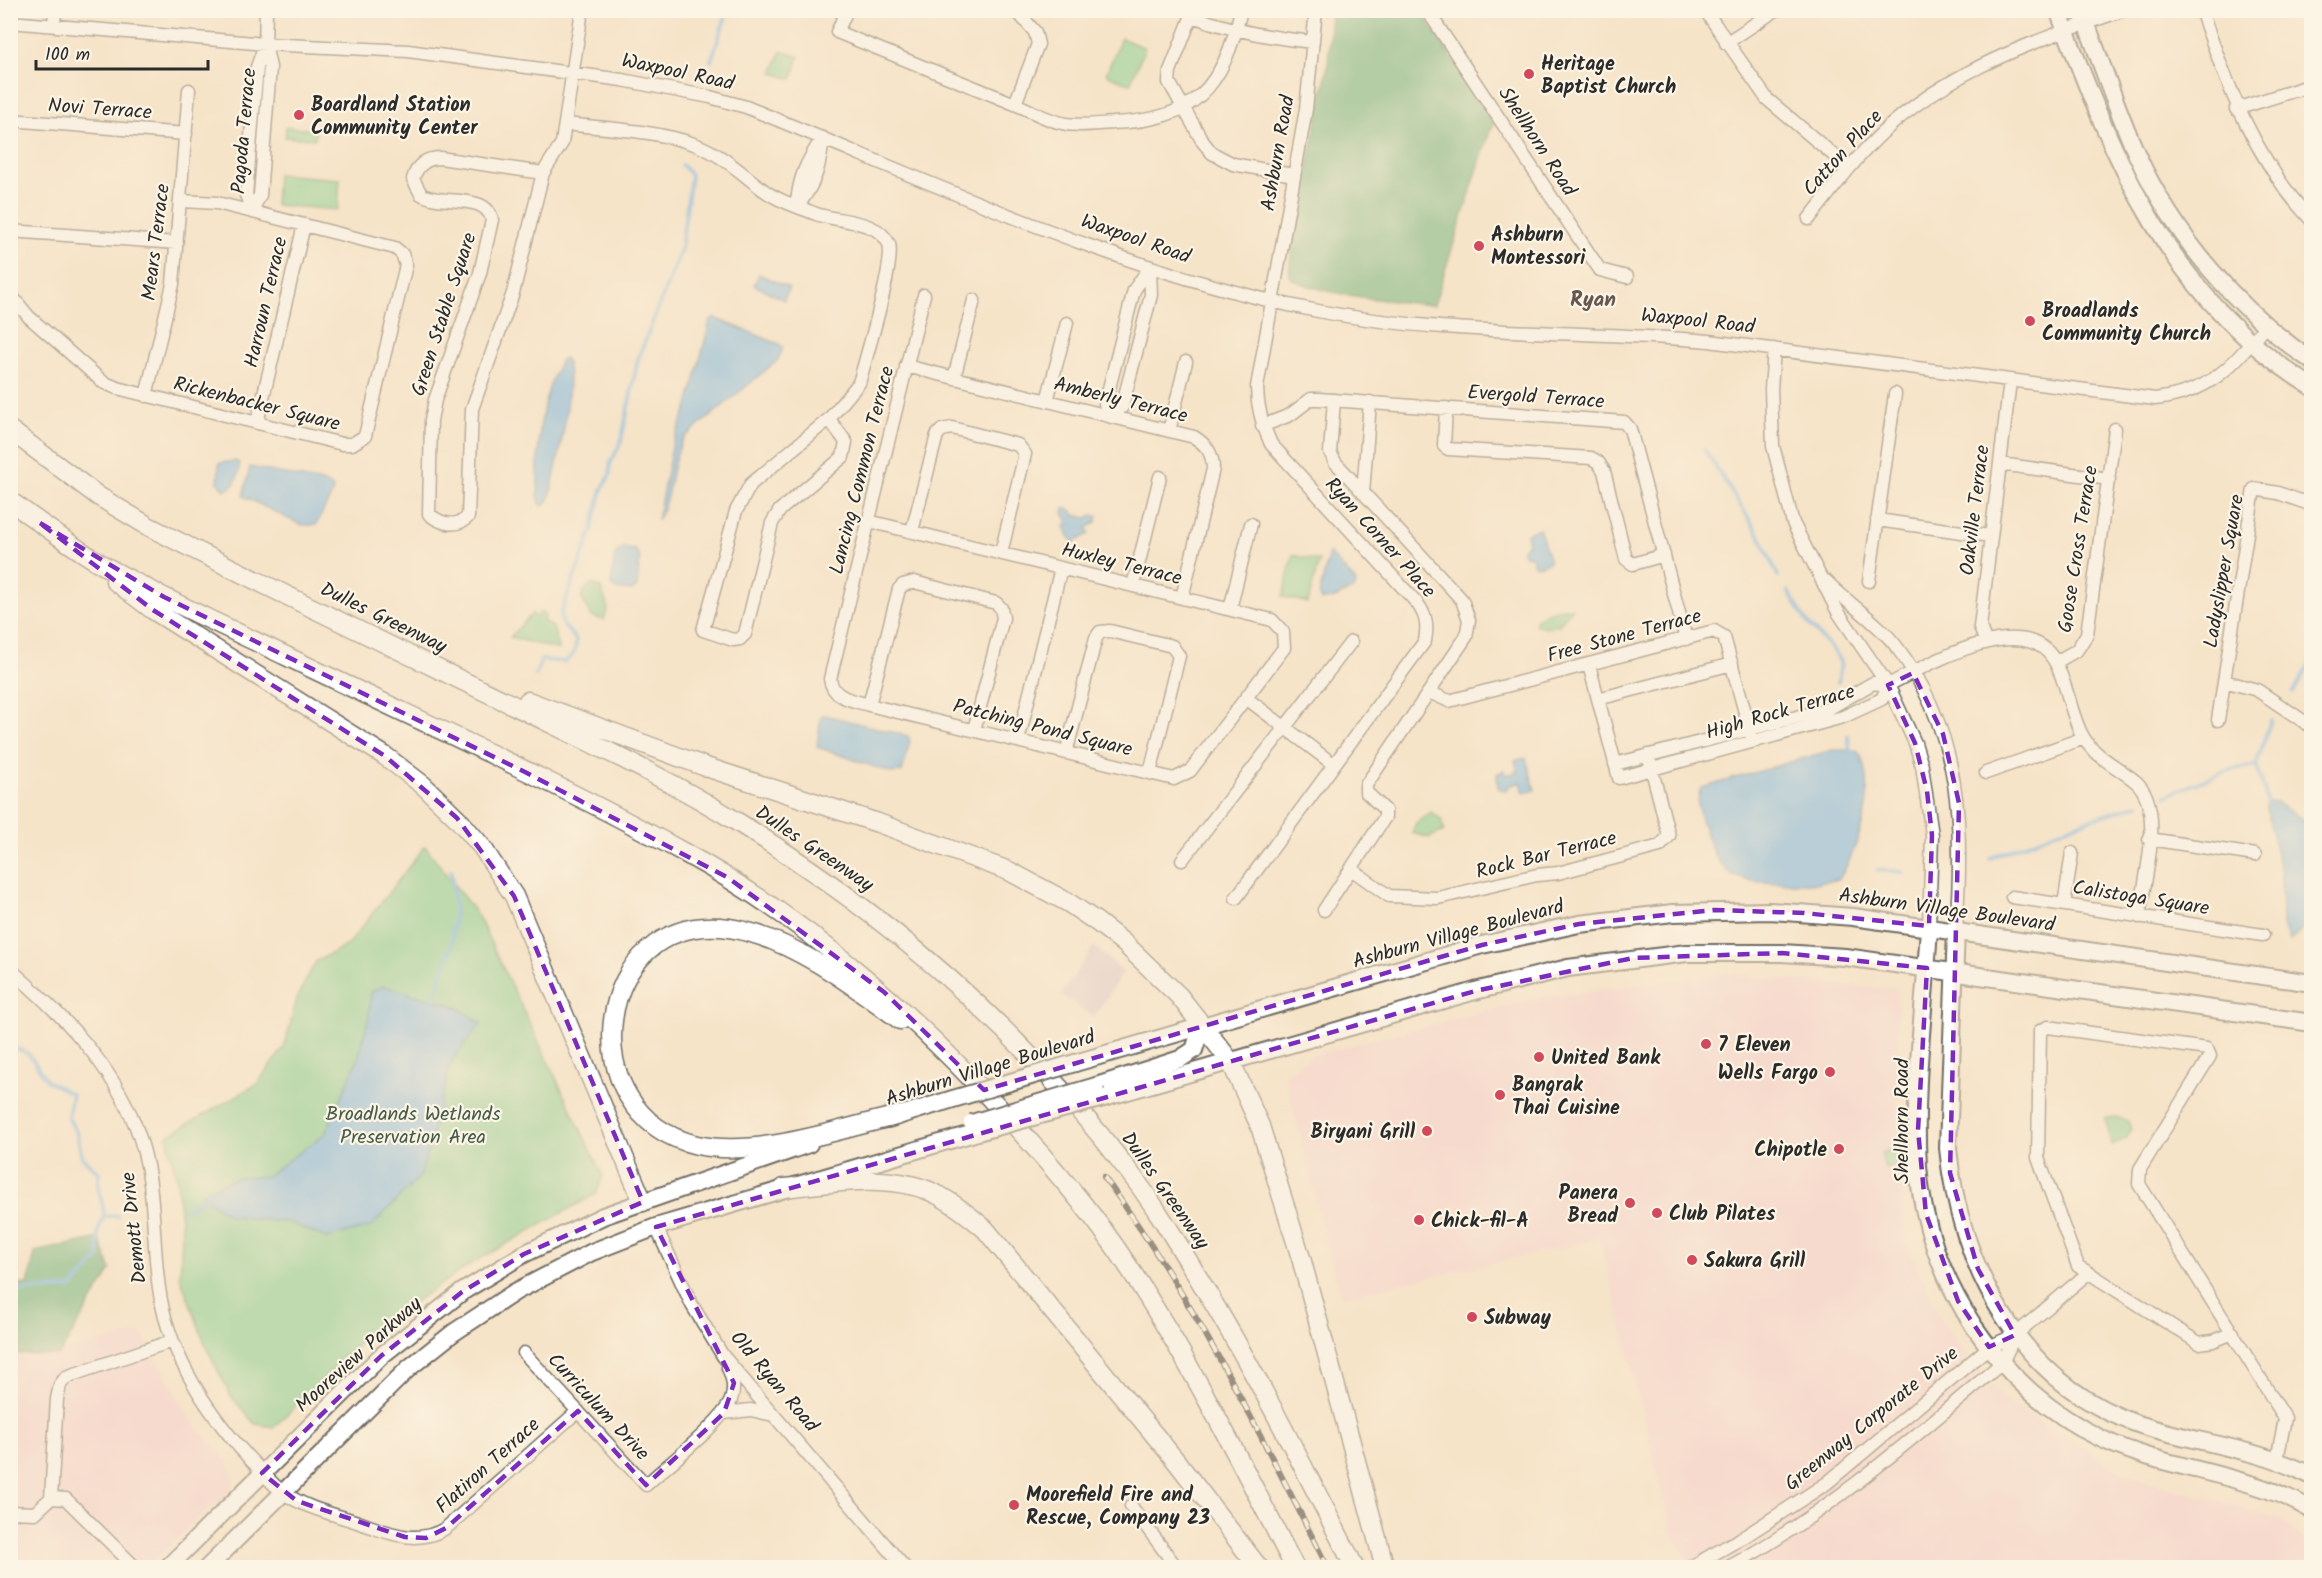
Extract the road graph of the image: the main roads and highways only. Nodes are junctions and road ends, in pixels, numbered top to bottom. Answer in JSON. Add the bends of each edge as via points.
{"nodes":[{"id":1,"x":2058,"y":10,"type":"edge"},
{"id":2,"x":2084,"y":17,"type":"edge"},
{"id":3,"x":2312,"y":361,"type":"edge"},
{"id":4,"x":2312,"y":387,"type":"edge"},
{"id":5,"x":10,"y":430,"type":"edge"},
{"id":6,"x":10,"y":501,"type":"edge"},
{"id":7,"x":40,"y":523,"type":"junction"},
{"id":8,"x":428,"y":664,"type":"junction"},
{"id":9,"x":1929,"y":926,"type":"junction"},
{"id":10,"x":1956,"y":930,"type":"junction"},
{"id":11,"x":1927,"y":968,"type":"junction"},
{"id":12,"x":1954,"y":972,"type":"junction"},
{"id":13,"x":2312,"y":983,"type":"edge"},
{"id":14,"x":2312,"y":1023,"type":"edge"},
{"id":15,"x":1202,"y":1026,"type":"junction"},
{"id":16,"x":1231,"y":1062,"type":"junction"},
{"id":17,"x":966,"y":1070,"type":"junction"},
{"id":18,"x":1102,"y":1091,"type":"junction"},
{"id":19,"x":899,"y":1115,"type":"junction"},
{"id":20,"x":784,"y":1188,"type":"junction"},
{"id":21,"x":643,"y":1202,"type":"junction"},
{"id":22,"x":656,"y":1227,"type":"junction"},
{"id":23,"x":2312,"y":1476,"type":"edge"},
{"id":24,"x":2312,"y":1510,"type":"edge"},
{"id":25,"x":168,"y":1568,"type":"edge"},
{"id":26,"x":207,"y":1568,"type":"edge"},
{"id":27,"x":1259,"y":1568,"type":"edge"},
{"id":28,"x":1295,"y":1568,"type":"edge"},
{"id":29,"x":1355,"y":1568,"type":"edge"},
{"id":30,"x":1385,"y":1568,"type":"edge"}],
"edges":[{"from":1,"to":4,"type":"main road","via":[[2117,159],[2148,217],[2187,273],[2251,344]]},
{"from":2,"to":3,"type":"main road","via":[[2127,132],[2163,204],[2202,258],[2265,326]]},
{"from":5,"to":8,"type":"highway","name":"Dulles Greenway","via":[[98,496],[148,526]]},
{"from":6,"to":7,"type":"highway"},
{"from":7,"to":17,"type":"highway","via":[[100,563],[164,597],[525,772],[727,877],[876,986]]},
{"from":7,"to":21,"type":"highway","via":[[153,610],[385,756],[457,818],[482,847],[514,896]]},
{"from":8,"to":15,"type":"highway","via":[[706,767],[1009,871],[1069,903],[1124,943],[1179,996]]},
{"from":8,"to":29,"type":"highway","name":"Dulles Greenway","via":[[622,758],[735,821],[887,925],[981,1006],[1093,1127],[1170,1229],[1251,1365]]},
{"from":9,"to":10,"type":"main road","name":"Ashburn Village Boulevard"},
{"from":9,"to":11,"type":"main road","name":"Shellhorn Road"},
{"from":9,"to":15,"type":"main road","name":"Ashburn Village Boulevard","via":[[1804,913],[1725,910],[1579,924],[1482,945]]},
{"from":10,"to":12,"type":"main road","name":"Shellhorn Road"},
{"from":10,"to":13,"type":"main road","name":"Ashburn Village Boulevard"},
{"from":11,"to":12,"type":"main road"},
{"from":11,"to":16,"type":"main road","via":[[1782,952],[1633,958],[1507,982]]},
{"from":11,"to":24,"type":"main road","name":"Shellhorn Road","via":[[1918,1130],[1922,1195],[1948,1279],[1989,1347],[2038,1398],[2102,1439],[2146,1457],[2265,1488]]},
{"from":12,"to":14,"type":"main road"},
{"from":12,"to":23,"type":"main road","name":"Shellhorn Road","via":[[1950,1173],[1975,1261],[1986,1288],[2015,1335],[2069,1386],[2112,1413],[2160,1431],[2277,1460]]},
{"from":15,"to":16,"type":"highway"},
{"from":15,"to":18,"type":"main road","via":[[1194,1050]]},
{"from":15,"to":19,"type":"main road","name":"Ashburn Village Boulevard","bridge":true},
{"from":16,"to":18,"type":"main road"},
{"from":16,"to":30,"type":"highway","via":[[1276,1173]]},
{"from":17,"to":19,"type":"highway","via":[[864,993],[815,962],[739,930],[711,927],[674,935],[640,958],[620,990],[611,1046],[621,1082],[649,1120],[681,1140],[705,1146],[760,1145]]},
{"from":17,"to":28,"type":"highway","via":[[1067,1184],[1126,1263],[1203,1392]]},
{"from":18,"to":20,"type":"main road","bridge":true},
{"from":19,"to":21,"type":"main road","name":"Ashburn Village Boulevard"},
{"from":20,"to":22,"type":"main road"},
{"from":20,"to":27,"type":"highway","via":[[881,1182],[914,1186],[960,1209],[985,1229]]},
{"from":21,"to":22,"type":"main road","name":"Old Ryan Road"},
{"from":21,"to":25,"type":"main road","name":"Mooreview Parkway","via":[[565,1233],[462,1292],[381,1356]]},
{"from":22,"to":26,"type":"main road","via":[[550,1273],[462,1327],[409,1368]]}]}
